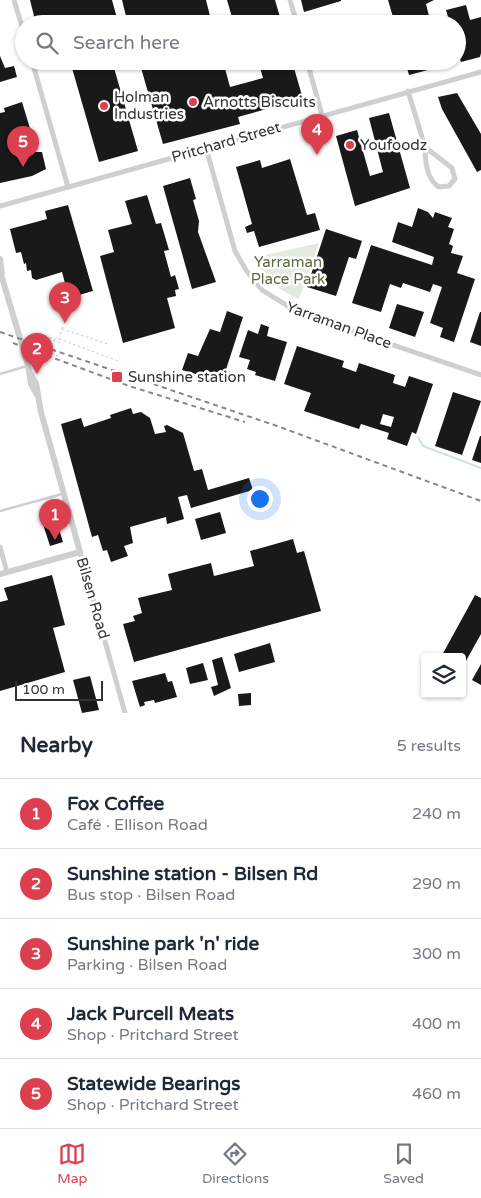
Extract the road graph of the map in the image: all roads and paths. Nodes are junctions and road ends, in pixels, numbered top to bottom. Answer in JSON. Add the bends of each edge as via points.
{"nodes":[{"id":1,"x":14,"y":0,"type":"edge"},
{"id":2,"x":290,"y":0,"type":"edge"},
{"id":3,"x":19,"y":15,"type":"edge"},
{"id":4,"x":294,"y":15,"type":"edge"},
{"id":5,"x":35,"y":70,"type":"edge"},
{"id":6,"x":309,"y":70,"type":"edge"},
{"id":7,"x":481,"y":72,"type":"edge"},
{"id":8,"x":408,"y":91,"type":"junction"},
{"id":9,"x":322,"y":116,"type":"junction"},
{"id":10,"x":206,"y":148,"type":"junction"},
{"id":11,"x":425,"y":148,"type":"junction"},
{"id":12,"x":68,"y":187,"type":"junction"},
{"id":13,"x":0,"y":206,"type":"edge"},
{"id":14,"x":0,"y":259,"type":"edge"},
{"id":15,"x":1,"y":273,"type":"edge"},
{"id":16,"x":67,"y":316,"type":"dead end"},
{"id":17,"x":64,"y":324,"type":"dead end"},
{"id":18,"x":40,"y":334,"type":"dead end"},
{"id":19,"x":60,"y":334,"type":"dead end"},
{"id":20,"x":43,"y":335,"type":"junction"},
{"id":21,"x":62,"y":344,"type":"dead end"},
{"id":22,"x":108,"y":344,"type":"dead end"},
{"id":23,"x":37,"y":348,"type":"dead end"},
{"id":24,"x":58,"y":356,"type":"dead end"},
{"id":25,"x":118,"y":360,"type":"dead end"},
{"id":26,"x":28,"y":365,"type":"junction"},
{"id":27,"x":0,"y":374,"type":"edge"},
{"id":28,"x":481,"y":375,"type":"edge"},
{"id":29,"x":64,"y":493,"type":"junction"},
{"id":30,"x":0,"y":511,"type":"edge"},
{"id":31,"x":0,"y":547,"type":"edge"},
{"id":32,"x":80,"y":552,"type":"junction"},
{"id":33,"x":4,"y":573,"type":"edge"},
{"id":34,"x":125,"y":713,"type":"edge"}],
"edges":[{"from":1,"to":3,"type":"street"},
{"from":2,"to":4,"type":"street"},
{"from":5,"to":12,"type":"street"},
{"from":6,"to":9,"type":"street"},
{"from":7,"to":8,"type":"street","name":"Pritchard Street"},
{"from":8,"to":9,"type":"street","name":"Pritchard Street"},
{"from":8,"to":11,"type":"street"},
{"from":9,"to":10,"type":"street","name":"Pritchard Street"},
{"from":10,"to":12,"type":"street","name":"Pritchard Street"},
{"from":10,"to":28,"type":"street","name":"Yarraman Place","via":[[233,246],[262,290],[299,313]]},
{"from":11,"to":11,"type":"street","via":[[452,168],[455,179],[449,186],[439,187],[433,182]]},
{"from":12,"to":13,"type":"street","name":"Pritchard Street"},
{"from":14,"to":15,"type":"street","name":"Bilsen Road"},
{"from":15,"to":26,"type":"street","name":"Bilsen Road"},
{"from":16,"to":17,"type":"path"},
{"from":18,"to":20,"type":"path"},
{"from":19,"to":22,"type":"path","via":[[63,328]]},
{"from":20,"to":21,"type":"path"},
{"from":20,"to":25,"type":"path"},
{"from":23,"to":24,"type":"path"},
{"from":26,"to":27,"type":"lane"},
{"from":26,"to":29,"type":"street","name":"Bilsen Road"},
{"from":29,"to":30,"type":"lane"},
{"from":29,"to":32,"type":"street","name":"Bilsen Road"},
{"from":31,"to":33,"type":"street"},
{"from":32,"to":33,"type":"street"},
{"from":32,"to":34,"type":"street","name":"Bilsen Road"}]}
